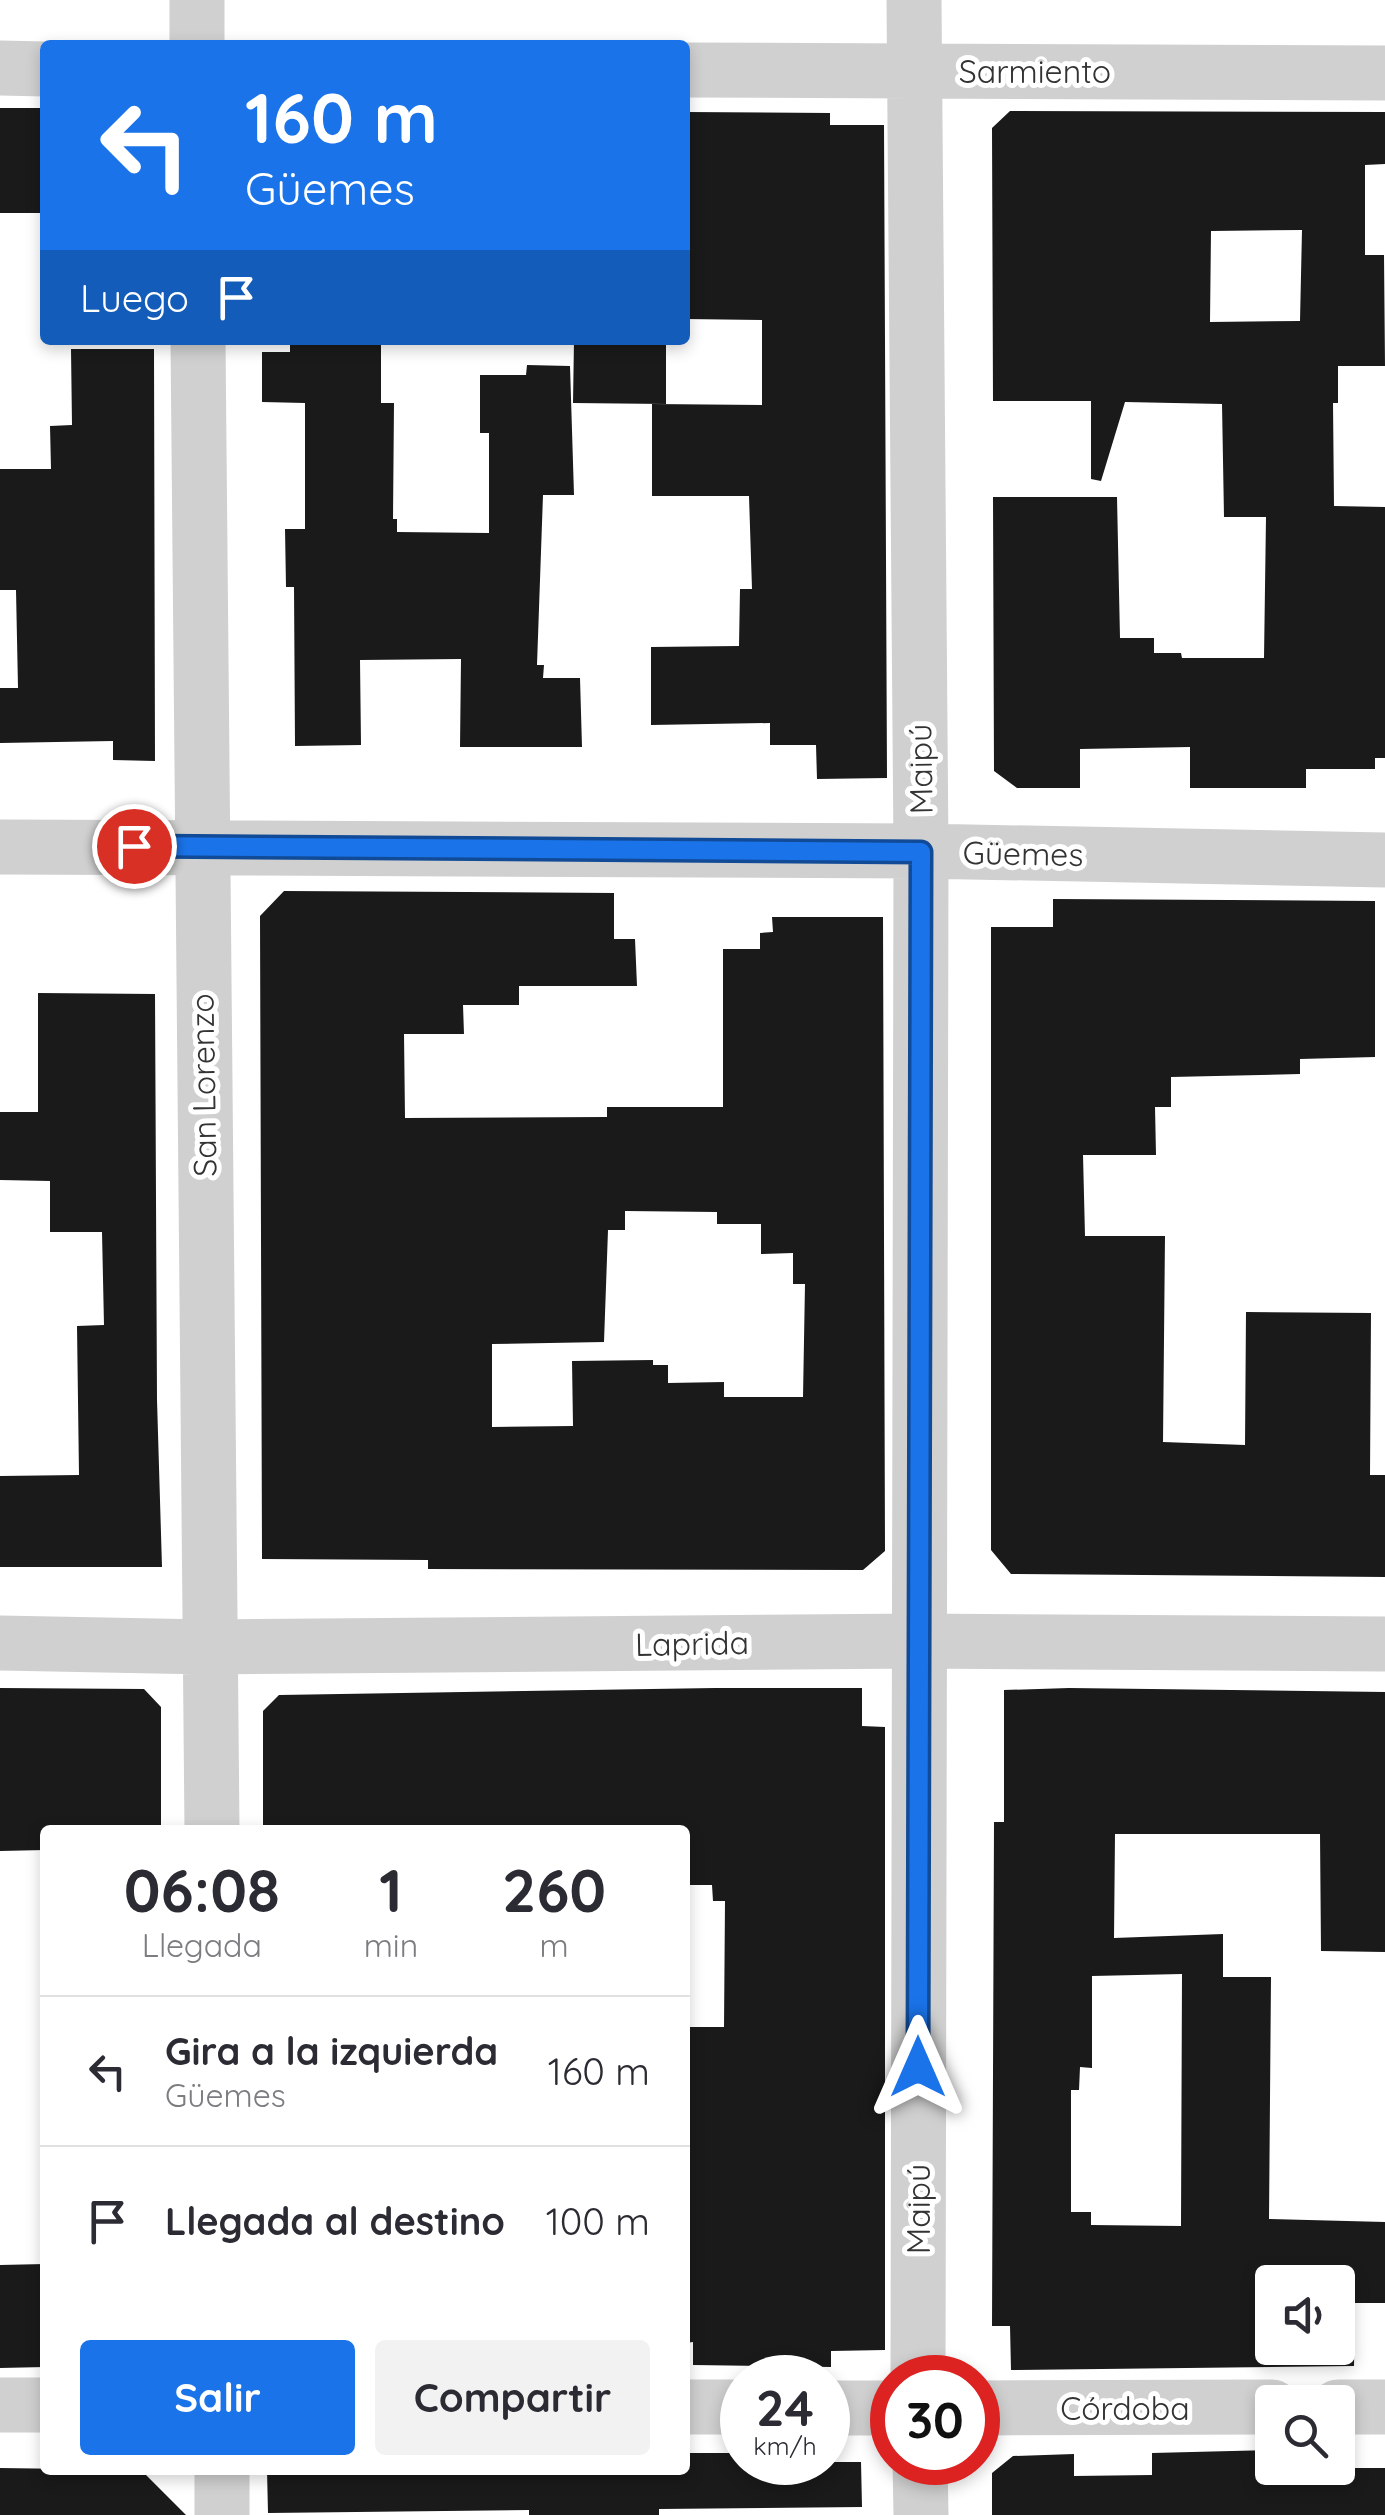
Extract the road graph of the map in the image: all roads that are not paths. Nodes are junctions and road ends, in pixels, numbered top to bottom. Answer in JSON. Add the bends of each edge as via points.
{"nodes":[{"id":1,"x":197,"y":0,"type":"edge"},
{"id":2,"x":914,"y":0,"type":"edge"},
{"id":3,"x":197,"y":40,"type":"edge"},
{"id":4,"x":0,"y":68,"type":"edge"},
{"id":5,"x":40,"y":69,"type":"edge"},
{"id":6,"x":690,"y":70,"type":"edge"},
{"id":7,"x":913,"y":70,"type":"junction"},
{"id":8,"x":1385,"y":73,"type":"edge"},
{"id":9,"x":198,"y":345,"type":"edge"},
{"id":10,"x":0,"y":846,"type":"edge"},
{"id":11,"x":201,"y":846,"type":"junction"},
{"id":12,"x":921,"y":852,"type":"junction"},
{"id":13,"x":1385,"y":860,"type":"edge"},
{"id":14,"x":918,"y":1640,"type":"junction"},
{"id":15,"x":0,"y":1643,"type":"edge"},
{"id":16,"x":1385,"y":1644,"type":"edge"},
{"id":17,"x":208,"y":1647,"type":"junction"},
{"id":18,"x":212,"y":1825,"type":"edge"},
{"id":19,"x":918,"y":2355,"type":"edge"},
{"id":20,"x":0,"y":2405,"type":"edge"},
{"id":21,"x":40,"y":2405,"type":"edge"},
{"id":22,"x":690,"y":2407,"type":"edge"},
{"id":23,"x":720,"y":2407,"type":"edge"},
{"id":24,"x":1255,"y":2407,"type":"edge"},
{"id":25,"x":1355,"y":2407,"type":"edge"},
{"id":26,"x":1385,"y":2407,"type":"edge"},
{"id":27,"x":1000,"y":2408,"type":"edge"},
{"id":28,"x":222,"y":2475,"type":"edge"},
{"id":29,"x":920,"y":2485,"type":"edge"},
{"id":30,"x":222,"y":2515,"type":"edge"},
{"id":31,"x":921,"y":2515,"type":"edge"}],
"edges":[{"from":1,"to":3,"type":"street"},
{"from":2,"to":7,"type":"street","name":"Maipú"},
{"from":4,"to":5,"type":"street"},
{"from":6,"to":7,"type":"street","name":"Sarmiento"},
{"from":7,"to":8,"type":"street","name":"Sarmiento"},
{"from":7,"to":12,"type":"street","name":"Maipú"},
{"from":9,"to":11,"type":"street","name":"San Lorenzo"},
{"from":10,"to":11,"type":"street","name":"Güemes"},
{"from":11,"to":12,"type":"street","name":"Güemes"},
{"from":11,"to":17,"type":"street","name":"San Lorenzo"},
{"from":12,"to":13,"type":"street","name":"Güemes"},
{"from":12,"to":14,"type":"street","name":"Maipú"},
{"from":14,"to":16,"type":"street","name":"Laprida"},
{"from":14,"to":17,"type":"street","name":"Laprida"},
{"from":14,"to":19,"type":"street","name":"Maipú"},
{"from":15,"to":17,"type":"street","name":"Laprida"},
{"from":17,"to":18,"type":"street","name":"San Lorenzo"},
{"from":20,"to":21,"type":"street"},
{"from":22,"to":23,"type":"street"},
{"from":24,"to":27,"type":"street","name":"Córdoba"},
{"from":25,"to":26,"type":"street"},
{"from":28,"to":30,"type":"street"},
{"from":29,"to":31,"type":"street"}]}
